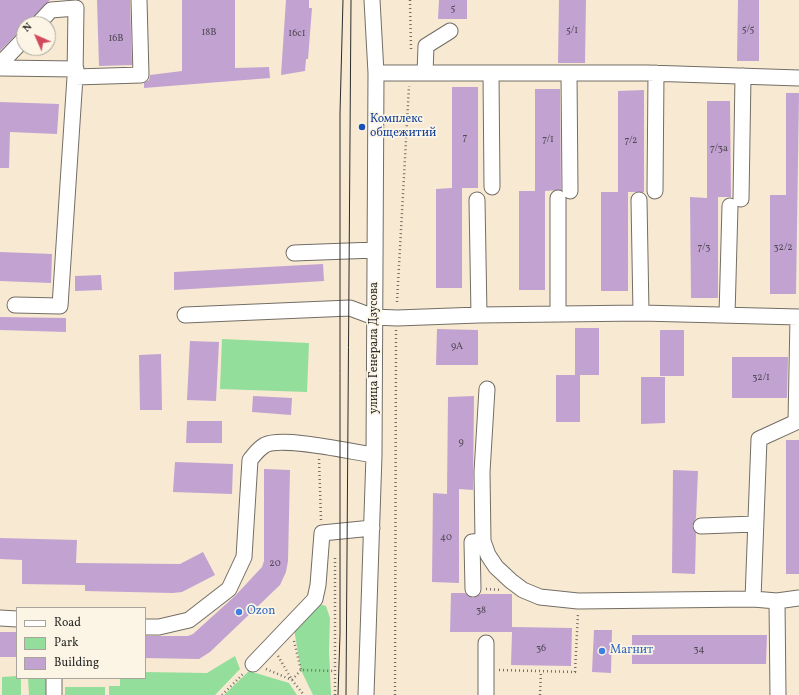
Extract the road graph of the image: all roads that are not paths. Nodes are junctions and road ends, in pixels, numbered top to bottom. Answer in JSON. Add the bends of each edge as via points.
{"nodes":[{"id":1,"x":139,"y":0,"type":"edge"},
{"id":2,"x":372,"y":0,"type":"edge"},
{"id":3,"x":45,"y":16,"type":"edge"},
{"id":4,"x":450,"y":31,"type":"dead end"},
{"id":5,"x":16,"y":47,"type":"edge"},
{"id":6,"x":0,"y":64,"type":"edge"},
{"id":7,"x":0,"y":68,"type":"edge"},
{"id":8,"x":75,"y":73,"type":"junction"},
{"id":9,"x":376,"y":73,"type":"junction"},
{"id":10,"x":425,"y":73,"type":"junction"},
{"id":11,"x":491,"y":73,"type":"junction"},
{"id":12,"x":569,"y":73,"type":"junction"},
{"id":13,"x":656,"y":73,"type":"junction"},
{"id":14,"x":743,"y":76,"type":"junction"},
{"id":15,"x":799,"y":78,"type":"edge"},
{"id":16,"x":492,"y":187,"type":"dead end"},
{"id":17,"x":655,"y":191,"type":"dead end"},
{"id":18,"x":477,"y":200,"type":"dead end"},
{"id":19,"x":639,"y":200,"type":"dead end"},
{"id":20,"x":375,"y":250,"type":"junction"},
{"id":21,"x":294,"y":254,"type":"dead end"},
{"id":22,"x":15,"y":305,"type":"dead end"},
{"id":23,"x":558,"y":313,"type":"junction"},
{"id":24,"x":641,"y":313,"type":"junction"},
{"id":25,"x":185,"y":315,"type":"dead end"},
{"id":26,"x":478,"y":315,"type":"junction"},
{"id":27,"x":727,"y":315,"type":"junction"},
{"id":28,"x":374,"y":317,"type":"junction"},
{"id":29,"x":798,"y":317,"type":"edge"},
{"id":30,"x":488,"y":389,"type":"dead end"},
{"id":31,"x":374,"y":455,"type":"junction"},
{"id":32,"x":755,"y":524,"type":"junction"},
{"id":33,"x":701,"y":526,"type":"dead end"},
{"id":34,"x":372,"y":528,"type":"junction"},
{"id":35,"x":483,"y":541,"type":"junction"},
{"id":36,"x":473,"y":589,"type":"dead end"},
{"id":37,"x":799,"y":598,"type":"edge"},
{"id":38,"x":753,"y":599,"type":"junction"},
{"id":39,"x":777,"y":601,"type":"junction"},
{"id":40,"x":0,"y":618,"type":"edge"},
{"id":41,"x":16,"y":619,"type":"edge"},
{"id":42,"x":146,"y":627,"type":"edge"},
{"id":43,"x":486,"y":643,"type":"dead end"},
{"id":44,"x":253,"y":664,"type":"road end"},
{"id":45,"x":54,"y":679,"type":"edge"},
{"id":46,"x":54,"y":695,"type":"edge"},
{"id":47,"x":366,"y":695,"type":"edge"},
{"id":48,"x":486,"y":695,"type":"edge"},
{"id":49,"x":778,"y":695,"type":"edge"}],
"edges":[{"from":1,"to":8,"type":"street","via":[[141,74]]},
{"from":2,"to":9,"type":"street","name":"улица Генерала Дзусова"},
{"from":3,"to":8,"type":"street","via":[[51,10],[76,8]]},
{"from":4,"to":10,"type":"street","via":[[426,46]]},
{"from":5,"to":6,"type":"street"},
{"from":7,"to":8,"type":"street"},
{"from":8,"to":22,"type":"street","via":[[60,306]]},
{"from":9,"to":10,"type":"street"},
{"from":9,"to":20,"type":"street","name":"улица Генерала Дзусова"},
{"from":10,"to":11,"type":"street"},
{"from":11,"to":12,"type":"street"},
{"from":11,"to":16,"type":"street"},
{"from":12,"to":13,"type":"street"},
{"from":12,"to":23,"type":"street"},
{"from":13,"to":14,"type":"street"},
{"from":13,"to":17,"type":"street"},
{"from":14,"to":15,"type":"street"},
{"from":14,"to":27,"type":"street"},
{"from":18,"to":26,"type":"street"},
{"from":19,"to":24,"type":"street"},
{"from":20,"to":21,"type":"street"},
{"from":20,"to":28,"type":"street","name":"улица Генерала Дзусова"},
{"from":23,"to":24,"type":"street"},
{"from":23,"to":26,"type":"street"},
{"from":24,"to":27,"type":"street"},
{"from":25,"to":28,"type":"street","via":[[350,308]]},
{"from":26,"to":28,"type":"street"},
{"from":27,"to":29,"type":"street"},
{"from":28,"to":31,"type":"street","name":"улица Генерала Дзусова"},
{"from":29,"to":32,"type":"street","via":[[796,422],[759,439]]},
{"from":30,"to":35,"type":"street","via":[[482,472]]},
{"from":31,"to":34,"type":"street","name":"улица Генерала Дзусова"},
{"from":31,"to":42,"type":"street","via":[[283,441],[266,444],[258,450],[250,460],[244,556],[229,589],[189,620],[160,627]]},
{"from":32,"to":33,"type":"street"},
{"from":32,"to":38,"type":"street"},
{"from":34,"to":44,"type":"street","via":[[322,533],[315,599]]},
{"from":34,"to":47,"type":"street","name":"улица Генерала Дзусова"},
{"from":35,"to":36,"type":"street","via":[[472,542]]},
{"from":35,"to":38,"type":"street","via":[[496,567],[523,590],[540,597],[578,600]]},
{"from":37,"to":39,"type":"street"},
{"from":38,"to":39,"type":"street"},
{"from":39,"to":49,"type":"street"},
{"from":40,"to":41,"type":"street"},
{"from":43,"to":48,"type":"street"},
{"from":45,"to":46,"type":"street"}]}
